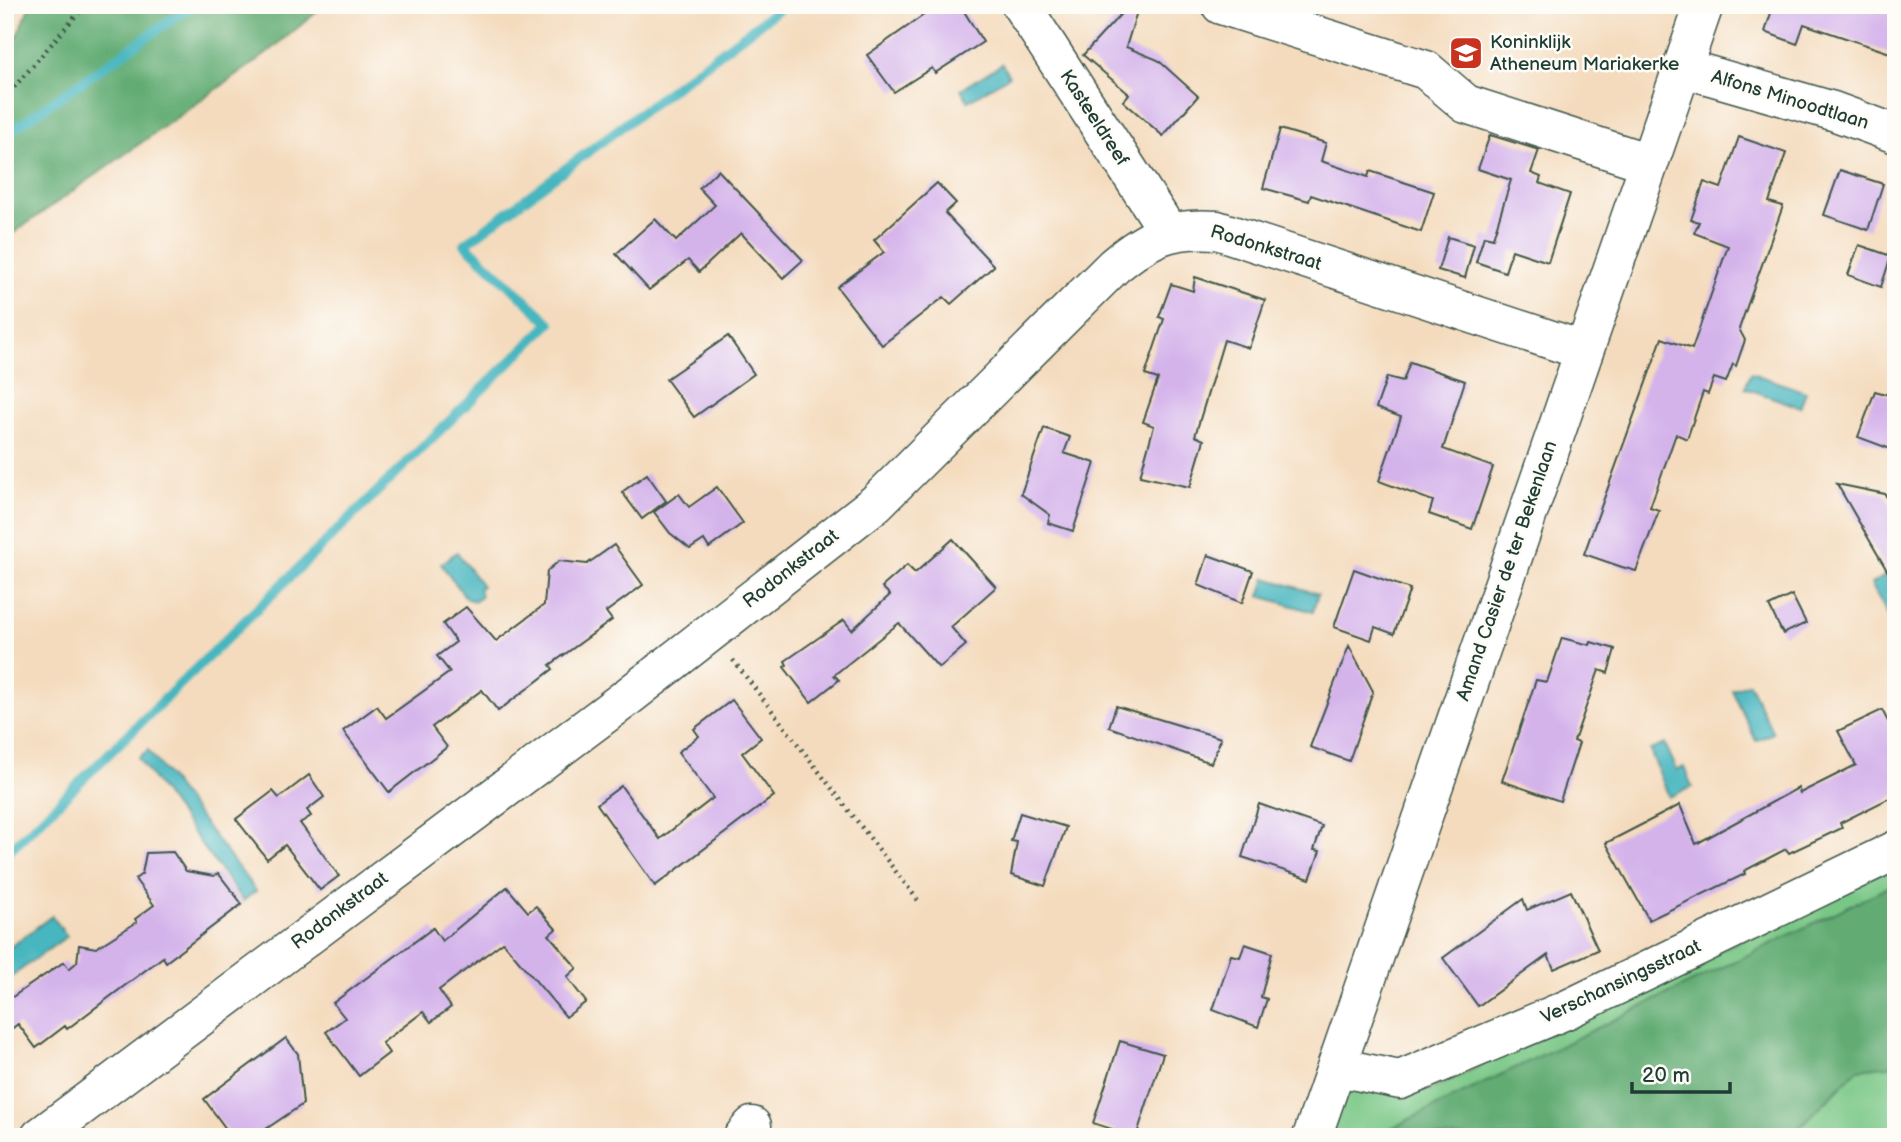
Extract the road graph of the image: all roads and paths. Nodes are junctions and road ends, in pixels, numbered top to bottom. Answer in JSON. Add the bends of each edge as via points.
{"nodes":[{"id":1,"x":85,"y":5,"type":"edge"},
{"id":2,"x":1021,"y":5,"type":"edge"},
{"id":3,"x":1221,"y":5,"type":"edge"},
{"id":4,"x":1704,"y":5,"type":"edge"},
{"id":5,"x":1684,"y":68,"type":"junction"},
{"id":6,"x":5,"y":98,"type":"edge"},
{"id":7,"x":1896,"y":134,"type":"edge"},
{"id":8,"x":1649,"y":163,"type":"junction"},
{"id":9,"x":1168,"y":231,"type":"junction"},
{"id":10,"x":1582,"y":350,"type":"junction"},
{"id":11,"x":711,"y":632,"type":"junction"},
{"id":12,"x":1896,"y":850,"type":"edge"},
{"id":13,"x":920,"y":903,"type":"dead end"},
{"id":14,"x":1337,"y":1067,"type":"junction"},
{"id":15,"x":40,"y":1137,"type":"edge"},
{"id":16,"x":1312,"y":1137,"type":"edge"}],
"edges":[{"from":1,"to":6,"type":"path"},
{"from":2,"to":9,"type":"street","name":"Kasteeldreef"},
{"from":3,"to":8,"type":"street","via":[[1426,70],[1466,104]]},
{"from":4,"to":5,"type":"street","name":"Amand Casier de ter Bekenlaan"},
{"from":5,"to":7,"type":"street","name":"Alfons Minoodtlaan"},
{"from":5,"to":8,"type":"street","name":"Amand Casier de ter Bekenlaan"},
{"from":8,"to":10,"type":"street","name":"Amand Casier de ter Bekenlaan"},
{"from":9,"to":10,"type":"street","name":"Rodonkstraat","via":[[1217,230]]},
{"from":9,"to":11,"type":"street","name":"Rodonkstraat","via":[[1138,246],[1114,266],[876,503]]},
{"from":10,"to":14,"type":"street","name":"Amand Casier de ter Bekenlaan"},
{"from":11,"to":13,"type":"path"},
{"from":11,"to":15,"type":"street","name":"Rodonkstraat"},
{"from":12,"to":14,"type":"street","name":"Verschansingsstraat","via":[[1567,1009],[1400,1080]]},
{"from":14,"to":16,"type":"street","name":"Amand Casier de ter Bekenlaan"}]}
